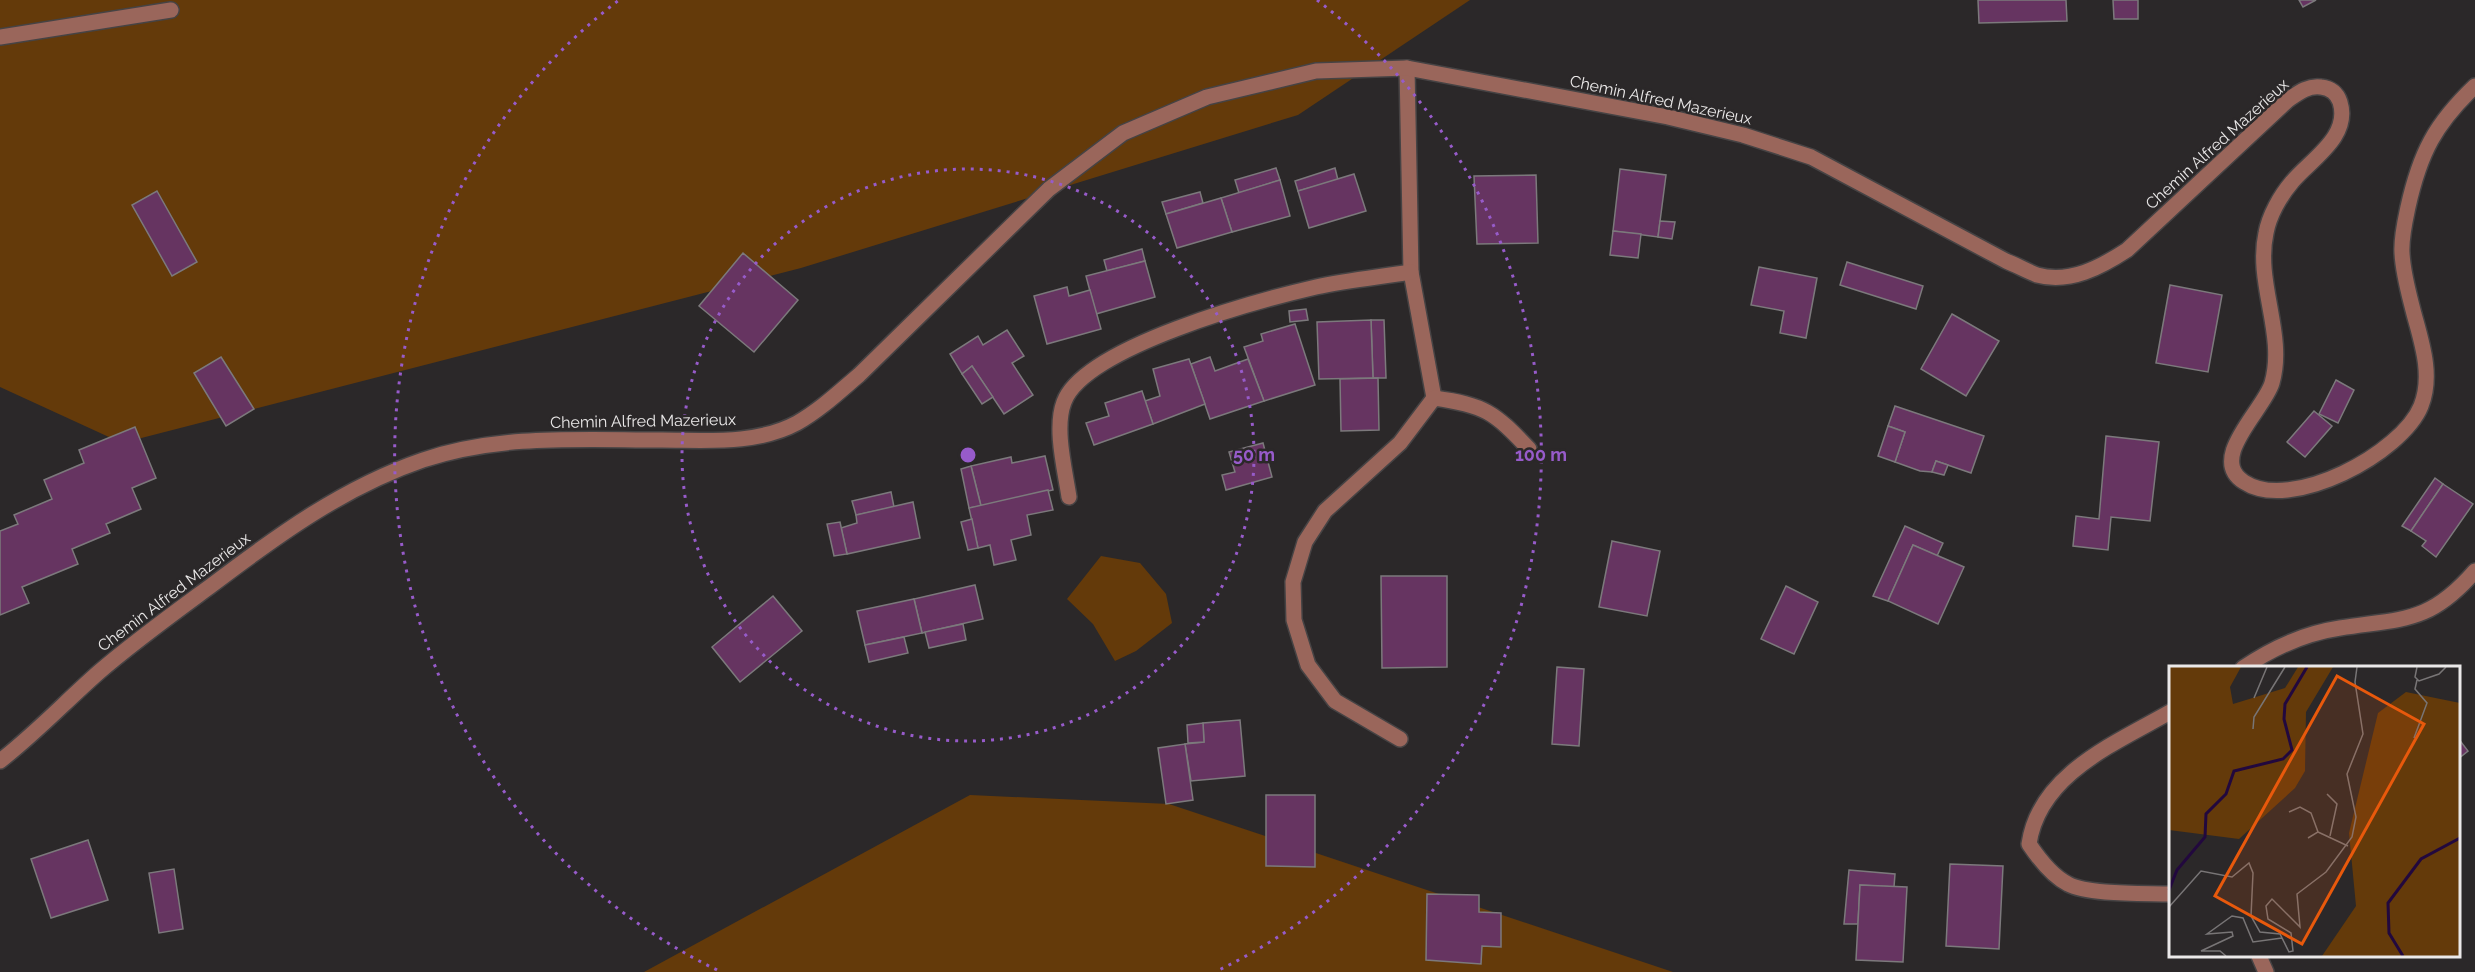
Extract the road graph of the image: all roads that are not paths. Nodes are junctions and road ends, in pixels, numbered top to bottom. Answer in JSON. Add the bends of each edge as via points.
{"nodes":[{"id":1,"x":171,"y":10,"type":"dead end"},
{"id":2,"x":0,"y":37,"type":"edge"},
{"id":3,"x":1407,"y":68,"type":"junction"},
{"id":4,"x":2475,"y":86,"type":"edge"},
{"id":5,"x":1411,"y":272,"type":"junction"},
{"id":6,"x":1434,"y":398,"type":"junction"},
{"id":7,"x":1528,"y":449,"type":"dead end"},
{"id":8,"x":1069,"y":497,"type":"dead end"},
{"id":9,"x":2475,"y":571,"type":"edge"},
{"id":10,"x":2246,"y":666,"type":"edge"},
{"id":11,"x":2169,"y":713,"type":"edge"},
{"id":12,"x":1400,"y":739,"type":"dead end"},
{"id":13,"x":0,"y":761,"type":"edge"},
{"id":14,"x":2169,"y":894,"type":"edge"},
{"id":15,"x":2259,"y":957,"type":"edge"},
{"id":16,"x":2266,"y":972,"type":"edge"}],
"edges":[{"from":1,"to":2,"type":"street"},
{"from":3,"to":4,"type":"street","name":"Chemin Alfred Mazerieux","via":[[1743,135],[1811,157],[2006,261],[2039,275],[2071,276],[2101,267],[2127,250],[2288,100],[2313,87],[2334,92],[2342,118],[2335,135],[2291,183],[2266,232],[2264,284],[2275,371],[2263,402],[2238,440],[2231,465],[2236,476],[2246,483],[2273,491],[2315,485],[2348,471],[2382,450],[2421,407],[2426,360],[2405,279],[2401,252],[2404,224],[2429,141],[2445,117]]},
{"from":3,"to":5,"type":"street"},
{"from":3,"to":13,"type":"street","name":"Chemin Alfred Mazerieux","via":[[1316,71],[1207,97],[1123,133],[1049,189],[859,375],[796,423],[764,435],[727,440],[521,440],[481,445],[423,460],[376,478],[330,501],[169,616],[100,671]]},
{"from":5,"to":6,"type":"street"},
{"from":5,"to":8,"type":"street","via":[[1316,287],[1190,323],[1102,363],[1074,384],[1059,419]]},
{"from":6,"to":7,"type":"street","via":[[1469,403],[1500,419]]},
{"from":6,"to":12,"type":"street","via":[[1400,443],[1325,511],[1305,542],[1293,582],[1294,620],[1308,665],[1335,701]]},
{"from":9,"to":10,"type":"street","via":[[2438,606],[2414,616],[2389,623],[2338,628],[2299,639]]},
{"from":11,"to":14,"type":"street","via":[[2098,753],[2061,783],[2036,818],[2029,844],[2046,867],[2070,886]]},
{"from":15,"to":16,"type":"street"}]}
